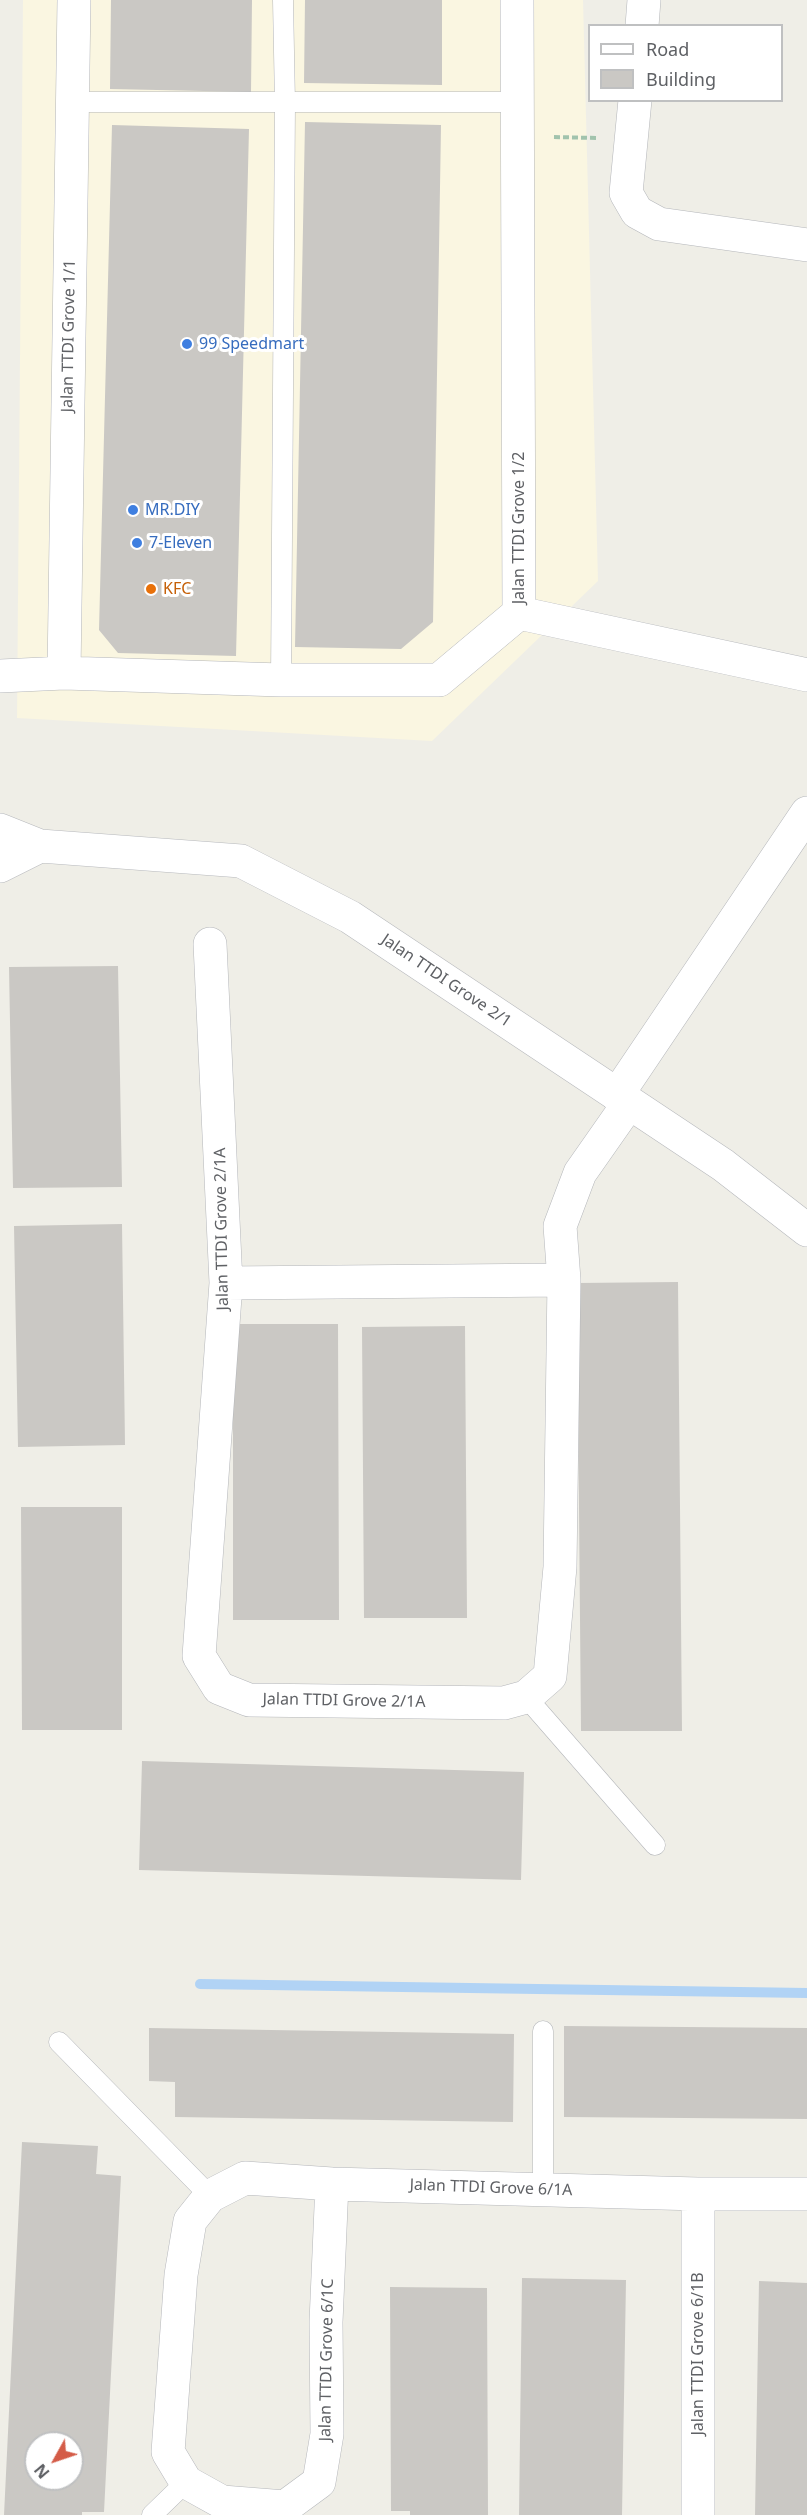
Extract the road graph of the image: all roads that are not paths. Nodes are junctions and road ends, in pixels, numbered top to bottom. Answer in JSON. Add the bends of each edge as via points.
{"nodes":[{"id":1,"x":74,"y":0,"type":"edge"},
{"id":2,"x":283,"y":0,"type":"edge"},
{"id":3,"x":517,"y":0,"type":"edge"},
{"id":4,"x":644,"y":0,"type":"edge"},
{"id":5,"x":642,"y":24,"type":"edge"},
{"id":6,"x":73,"y":102,"type":"junction"},
{"id":7,"x":517,"y":102,"type":"junction"},
{"id":8,"x":635,"y":102,"type":"edge"},
{"id":9,"x":285,"y":103,"type":"junction"},
{"id":10,"x":807,"y":245,"type":"edge"},
{"id":11,"x":519,"y":613,"type":"junction"},
{"id":12,"x":64,"y":672,"type":"junction"},
{"id":13,"x":807,"y":675,"type":"edge"},
{"id":14,"x":0,"y":676,"type":"edge"},
{"id":15,"x":281,"y":680,"type":"junction"},
{"id":16,"x":807,"y":813,"type":"edge"},
{"id":17,"x":0,"y":830,"type":"edge"},
{"id":18,"x":40,"y":846,"type":"junction"},
{"id":19,"x":0,"y":866,"type":"edge"},
{"id":20,"x":210,"y":944,"type":"dead end"},
{"id":21,"x":623,"y":1099,"type":"junction"},
{"id":22,"x":807,"y":1230,"type":"edge"},
{"id":23,"x":564,"y":1280,"type":"junction"},
{"id":24,"x":226,"y":1283,"type":"junction"},
{"id":25,"x":526,"y":1697,"type":"junction"},
{"id":26,"x":655,"y":1845,"type":"dead end"},
{"id":27,"x":543,"y":2031,"type":"dead end"},
{"id":28,"x":59,"y":2042,"type":"dead end"},
{"id":29,"x":332,"y":2184,"type":"junction"},
{"id":30,"x":543,"y":2189,"type":"junction"},
{"id":31,"x":698,"y":2194,"type":"junction"},
{"id":32,"x":807,"y":2194,"type":"edge"},
{"id":33,"x":200,"y":2209,"type":"junction"},
{"id":34,"x":186,"y":2482,"type":"junction"},
{"id":35,"x":152,"y":2515,"type":"edge"},
{"id":36,"x":698,"y":2515,"type":"edge"}],
"edges":[{"from":1,"to":6,"type":"street","name":"Jalan TTDI Grove 1/1"},
{"from":2,"to":9,"type":"lane"},
{"from":3,"to":7,"type":"street","name":"Jalan TTDI Grove 1/2"},
{"from":4,"to":5,"type":"street"},
{"from":6,"to":9,"type":"lane"},
{"from":6,"to":12,"type":"street","name":"Jalan TTDI Grove 1/1"},
{"from":7,"to":9,"type":"lane"},
{"from":7,"to":11,"type":"street","name":"Jalan TTDI Grove 1/2"},
{"from":8,"to":10,"type":"street","via":[[626,193],[637,212],[659,224]]},
{"from":9,"to":15,"type":"lane"},
{"from":11,"to":13,"type":"street"},
{"from":11,"to":15,"type":"street","name":"Jalan TTDI Grove 1/2","via":[[439,680]]},
{"from":12,"to":14,"type":"street","name":"Jalan TTDI Grove 1/2"},
{"from":12,"to":15,"type":"street","name":"Jalan TTDI Grove 1/2"},
{"from":16,"to":21,"type":"street"},
{"from":17,"to":18,"type":"street","name":"Jalan TTDI Grove 2/1"},
{"from":18,"to":19,"type":"street"},
{"from":18,"to":21,"type":"street","name":"Jalan TTDI Grove 2/1","via":[[241,861],[350,917]]},
{"from":20,"to":24,"type":"street","name":"Jalan TTDI Grove 2/1A"},
{"from":21,"to":22,"type":"street","name":"Jalan TTDI Grove 2/1","via":[[723,1165]]},
{"from":21,"to":23,"type":"street","via":[[580,1173],[560,1226]]},
{"from":23,"to":24,"type":"street"},
{"from":23,"to":25,"type":"street","via":[[560,1567],[549,1676]]},
{"from":24,"to":25,"type":"street","name":"Jalan TTDI Grove 2/1A","via":[[199,1656],[219,1688],[249,1700],[504,1703]]},
{"from":25,"to":26,"type":"lane"},
{"from":27,"to":30,"type":"lane"},
{"from":28,"to":33,"type":"lane"},
{"from":29,"to":30,"type":"street","name":"Jalan TTDI Grove 6/1A"},
{"from":29,"to":33,"type":"street","name":"Jalan TTDI Grove 6/1A","via":[[245,2178]]},
{"from":29,"to":34,"type":"street","name":"Jalan TTDI Grove 6/1C","via":[[326,2322],[327,2434],[319,2482],[285,2507],[222,2502]]},
{"from":30,"to":31,"type":"street","name":"Jalan TTDI Grove 6/1A"},
{"from":31,"to":32,"type":"street","name":"Jalan TTDI Grove 6/1A"},
{"from":31,"to":36,"type":"street","name":"Jalan TTDI Grove 6/1B"},
{"from":33,"to":34,"type":"street","name":"Jalan TTDI Grove 6/1C","via":[[181,2275],[168,2452]]},
{"from":34,"to":35,"type":"lane"}]}
